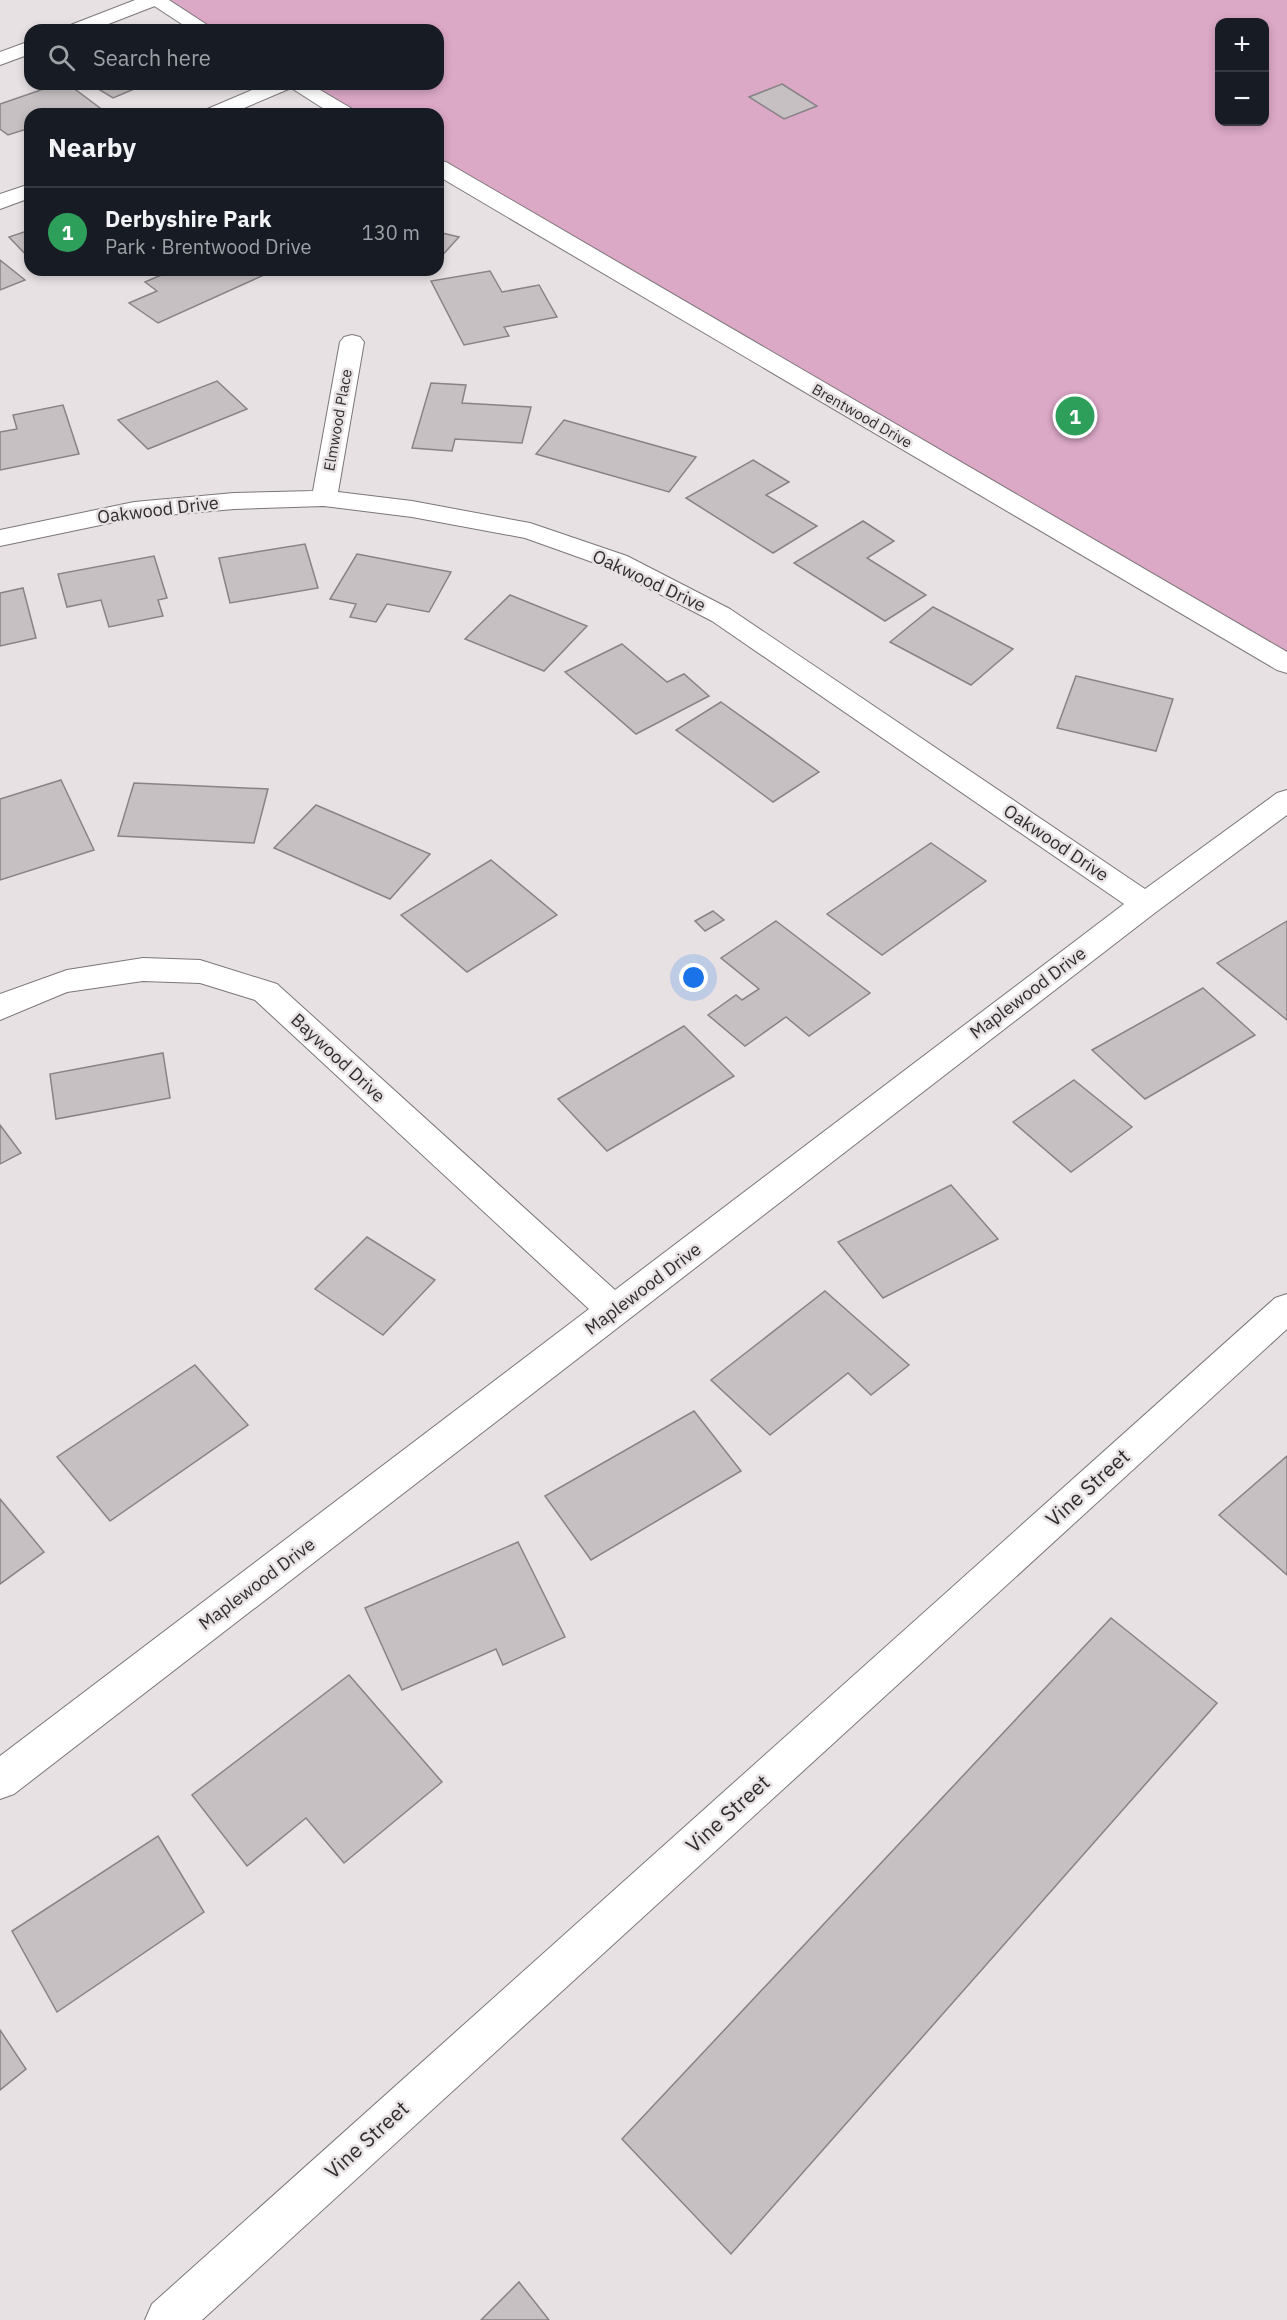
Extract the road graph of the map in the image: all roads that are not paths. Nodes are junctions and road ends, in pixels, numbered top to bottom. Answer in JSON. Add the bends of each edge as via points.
{"nodes":[{"id":1,"x":154,"y":0,"type":"edge"},
{"id":2,"x":91,"y":24,"type":"edge"},
{"id":3,"x":195,"y":24,"type":"edge"},
{"id":4,"x":24,"y":49,"type":"edge"},
{"id":5,"x":0,"y":59,"type":"edge"},
{"id":6,"x":270,"y":90,"type":"edge"},
{"id":7,"x":305,"y":90,"type":"edge"},
{"id":8,"x":226,"y":108,"type":"edge"},
{"id":9,"x":337,"y":108,"type":"edge"},
{"id":10,"x":444,"y":171,"type":"edge"},
{"id":11,"x":24,"y":192,"type":"edge"},
{"id":12,"x":0,"y":202,"type":"edge"},
{"id":13,"x":352,"y":342,"type":"dead end"},
{"id":14,"x":324,"y":498,"type":"junction"},
{"id":15,"x":0,"y":538,"type":"edge"},
{"id":16,"x":1287,"y":664,"type":"edge"},
{"id":17,"x":1287,"y":800,"type":"edge"},
{"id":18,"x":1145,"y":903,"type":"junction"},
{"id":19,"x":0,"y":1008,"type":"edge"},
{"id":20,"x":1287,"y":1308,"type":"edge"},
{"id":21,"x":614,"y":1311,"type":"junction"},
{"id":22,"x":0,"y":1780,"type":"edge"},
{"id":23,"x":168,"y":2320,"type":"edge"}],
"edges":[{"from":1,"to":2,"type":"street"},
{"from":1,"to":3,"type":"street"},
{"from":4,"to":5,"type":"street"},
{"from":6,"to":8,"type":"street"},
{"from":7,"to":9,"type":"street"},
{"from":10,"to":16,"type":"street","name":"Brentwood Drive"},
{"from":11,"to":12,"type":"street"},
{"from":13,"to":14,"type":"street","name":"Elmwood Place"},
{"from":14,"to":15,"type":"street","name":"Oakwood Drive","via":[[134,510]]},
{"from":14,"to":18,"type":"street","name":"Oakwood Drive","via":[[412,509],[530,531],[618,562],[720,615]]},
{"from":17,"to":18,"type":"street","name":"Maplewood Drive"},
{"from":18,"to":21,"type":"street","name":"Maplewood Drive"},
{"from":19,"to":21,"type":"street","name":"Baywood Drive","via":[[26,993],[116,971],[193,970],[266,992]]},
{"from":20,"to":23,"type":"street","name":"Vine Street"},
{"from":21,"to":22,"type":"street","name":"Maplewood Drive"}]}
